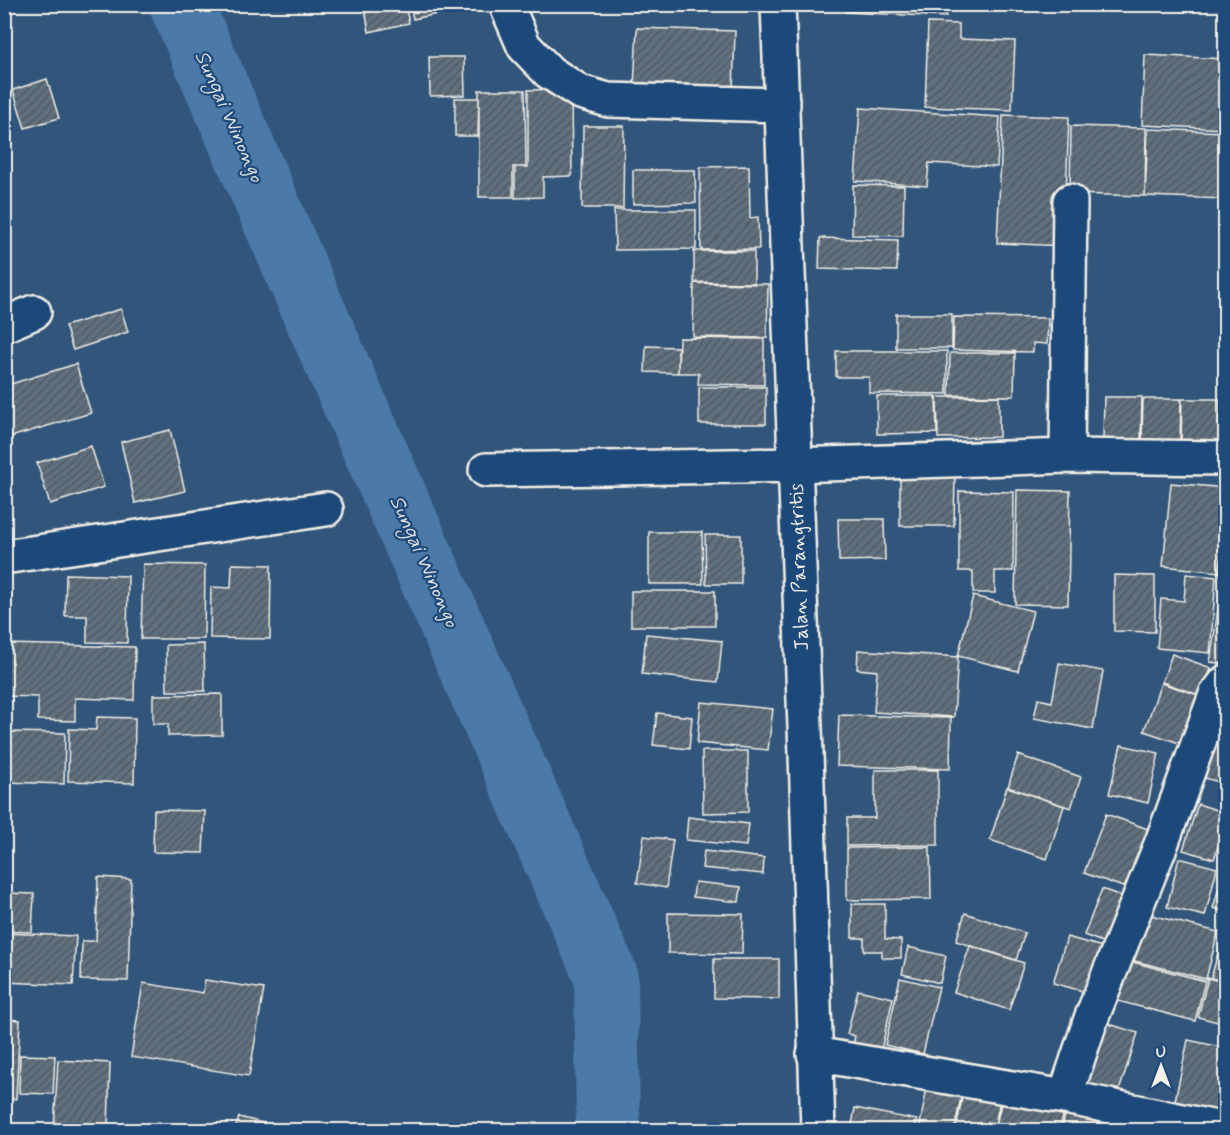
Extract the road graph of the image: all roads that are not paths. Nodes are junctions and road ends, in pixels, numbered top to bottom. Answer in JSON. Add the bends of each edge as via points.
{"nodes":[{"id":1,"x":506,"y":4,"type":"edge"},
{"id":2,"x":778,"y":4,"type":"edge"},
{"id":3,"x":783,"y":105,"type":"junction"},
{"id":4,"x":1070,"y":201,"type":"dead end"},
{"id":5,"x":1067,"y":456,"type":"junction"},
{"id":6,"x":1226,"y":458,"type":"edge"},
{"id":7,"x":794,"y":465,"type":"junction"},
{"id":8,"x":486,"y":470,"type":"dead end"},
{"id":9,"x":326,"y":509,"type":"dead end"},
{"id":10,"x":4,"y":557,"type":"edge"},
{"id":11,"x":1226,"y":682,"type":"edge"},
{"id":12,"x":814,"y":1054,"type":"junction"},
{"id":13,"x":1065,"y":1097,"type":"junction"},
{"id":14,"x":1226,"y":1130,"type":"edge"},
{"id":15,"x":818,"y":1131,"type":"edge"}],
"edges":[{"from":1,"to":3,"type":"street","via":[[524,46],[549,72],[580,93],[608,100]]},
{"from":2,"to":3,"type":"street","name":"Jalan Parangtritis"},
{"from":3,"to":7,"type":"street","name":"Jalan Parangtritis"},
{"from":4,"to":5,"type":"street"},
{"from":5,"to":6,"type":"street"},
{"from":5,"to":7,"type":"street"},
{"from":7,"to":8,"type":"street"},
{"from":7,"to":12,"type":"street","name":"Jalan Parangtritis"},
{"from":9,"to":10,"type":"street"},
{"from":11,"to":13,"type":"street","via":[[1215,695]]},
{"from":12,"to":13,"type":"street"},
{"from":12,"to":15,"type":"street","name":"Jalan Parangtritis"},
{"from":13,"to":14,"type":"street"}]}
